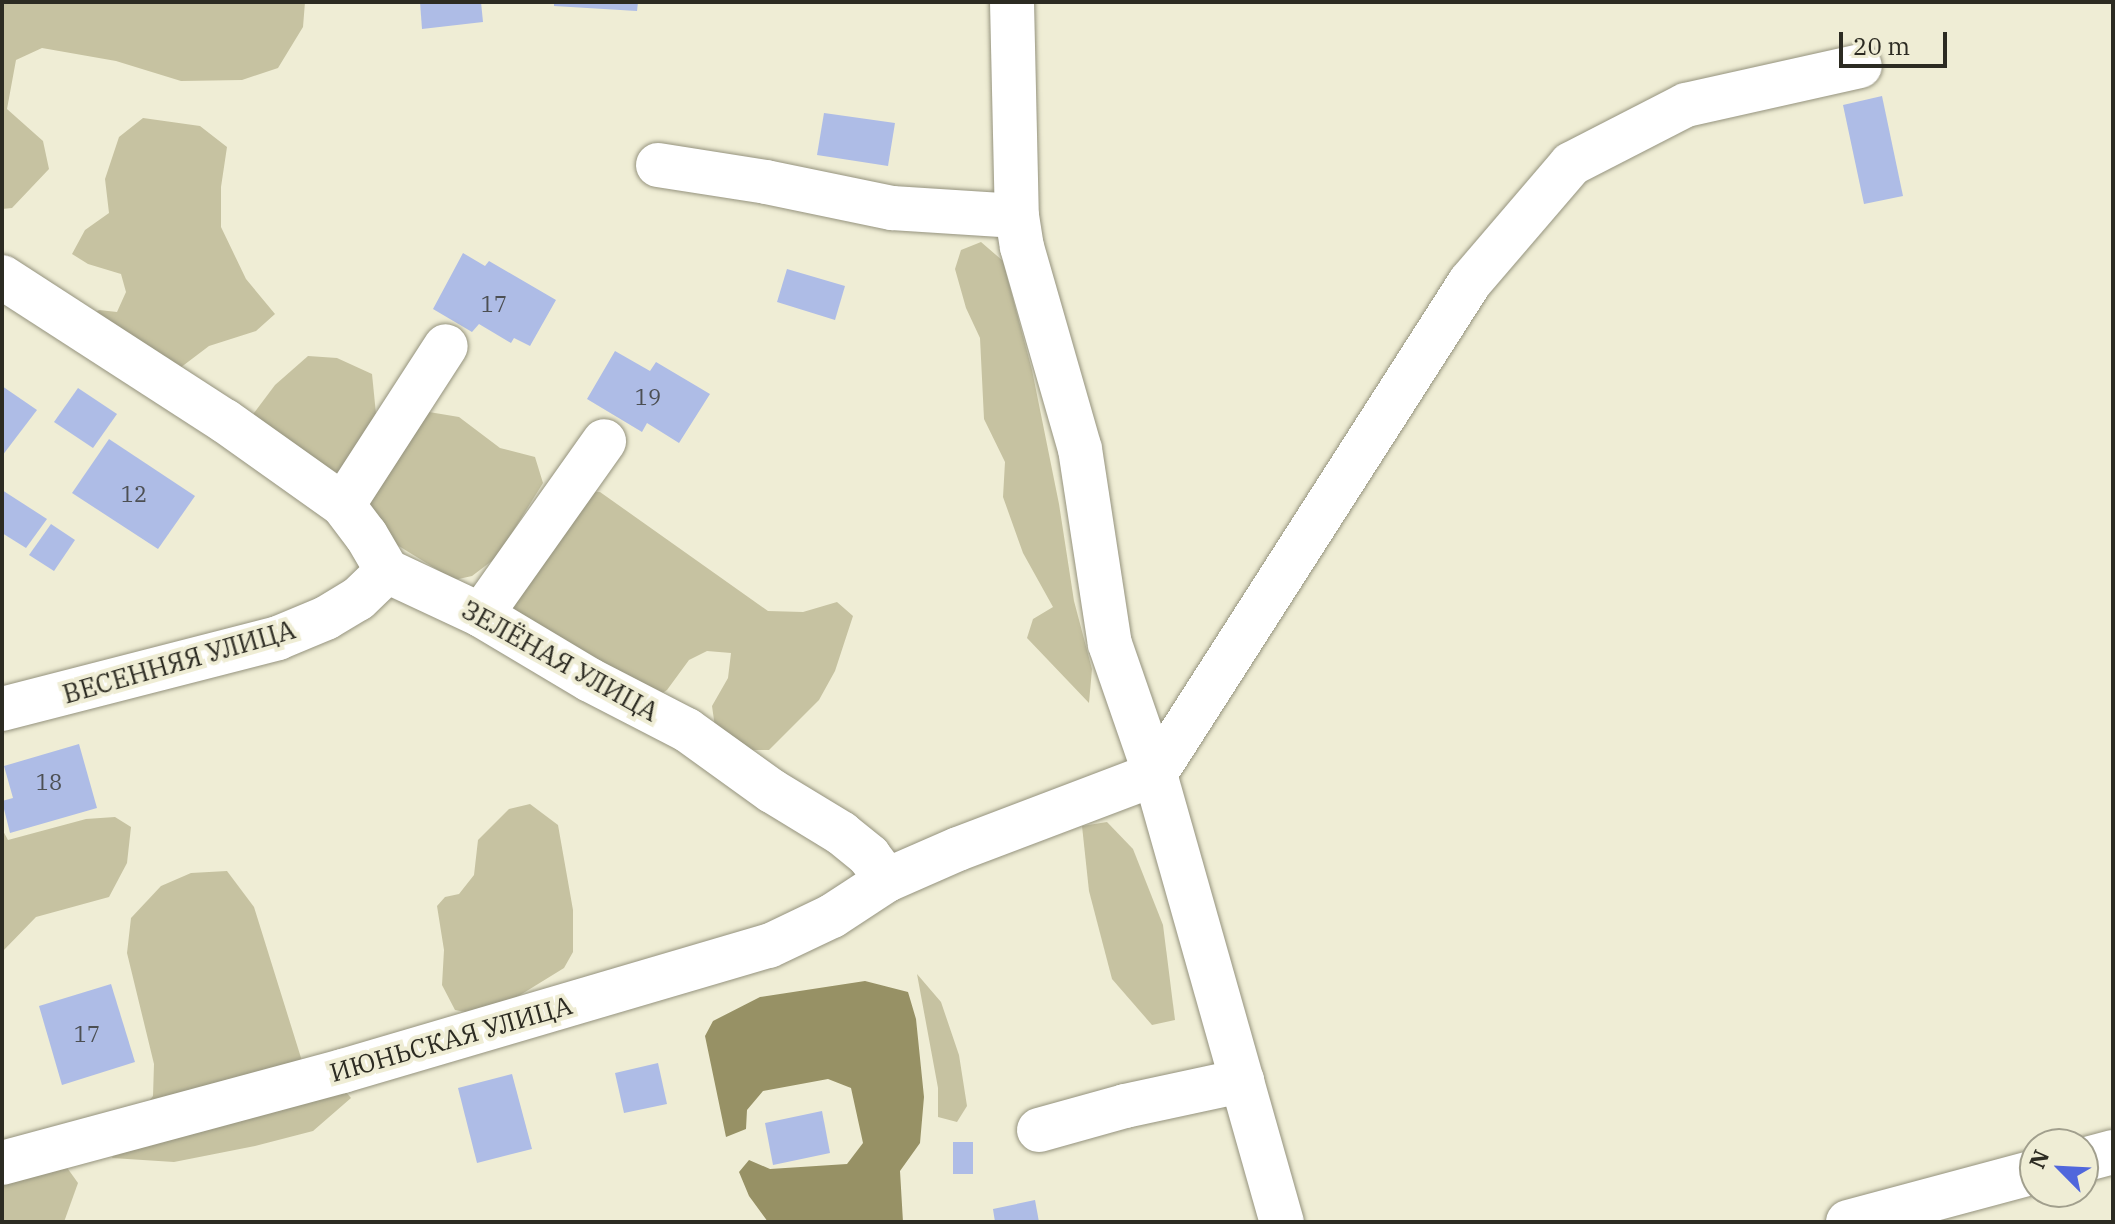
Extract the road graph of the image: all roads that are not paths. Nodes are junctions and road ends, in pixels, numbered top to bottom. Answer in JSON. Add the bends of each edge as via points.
{"nodes":[{"id":1,"x":1012,"y":2,"type":"edge"},
{"id":2,"x":1860,"y":66,"type":"dead end"},
{"id":3,"x":658,"y":165,"type":"dead end"},
{"id":4,"x":1017,"y":216,"type":"junction"},
{"id":5,"x":2,"y":277,"type":"edge"},
{"id":6,"x":446,"y":346,"type":"dead end"},
{"id":7,"x":604,"y":441,"type":"dead end"},
{"id":8,"x":343,"y":505,"type":"junction"},
{"id":9,"x":387,"y":571,"type":"junction"},
{"id":10,"x":481,"y":615,"type":"junction"},
{"id":11,"x":2,"y":709,"type":"edge"},
{"id":12,"x":1155,"y":774,"type":"junction"},
{"id":13,"x":887,"y":880,"type":"junction"},
{"id":14,"x":1242,"y":1081,"type":"junction"},
{"id":15,"x":1039,"y":1130,"type":"dead end"},
{"id":16,"x":2,"y":1163,"type":"edge"},
{"id":17,"x":2019,"y":1176,"type":"edge"},
{"id":18,"x":1282,"y":1222,"type":"edge"},
{"id":19,"x":1848,"y":1222,"type":"edge"}],
"edges":[{"from":1,"to":4,"type":"main road"},
{"from":2,"to":12,"type":"main road","via":[[1686,105],[1571,164],[1470,282]]},
{"from":3,"to":4,"type":"main road","via":[[892,208]]},
{"from":4,"to":12,"type":"main road","via":[[1080,449],[1110,644]]},
{"from":5,"to":8,"type":"main road","via":[[225,421]]},
{"from":6,"to":8,"type":"main road"},
{"from":7,"to":10,"type":"main road"},
{"from":8,"to":9,"type":"main road"},
{"from":9,"to":10,"type":"main road","name":"ЗЕЛЁНАЯ УЛИЦА"},
{"from":9,"to":11,"type":"main road","name":"ВЕСЕННЯЯ УЛИЦА","via":[[358,599],[278,638]]},
{"from":10,"to":13,"type":"main road","name":"ЗЕЛЁНАЯ УЛИЦА","via":[[687,730],[841,833]]},
{"from":12,"to":13,"type":"main road"},
{"from":12,"to":14,"type":"main road"},
{"from":13,"to":16,"type":"main road","name":"ИЮНЬСКАЯ УЛИЦА","via":[[832,916],[769,946],[343,1071]]},
{"from":14,"to":15,"type":"main road"},
{"from":14,"to":18,"type":"main road"},
{"from":17,"to":19,"type":"main road"}]}
